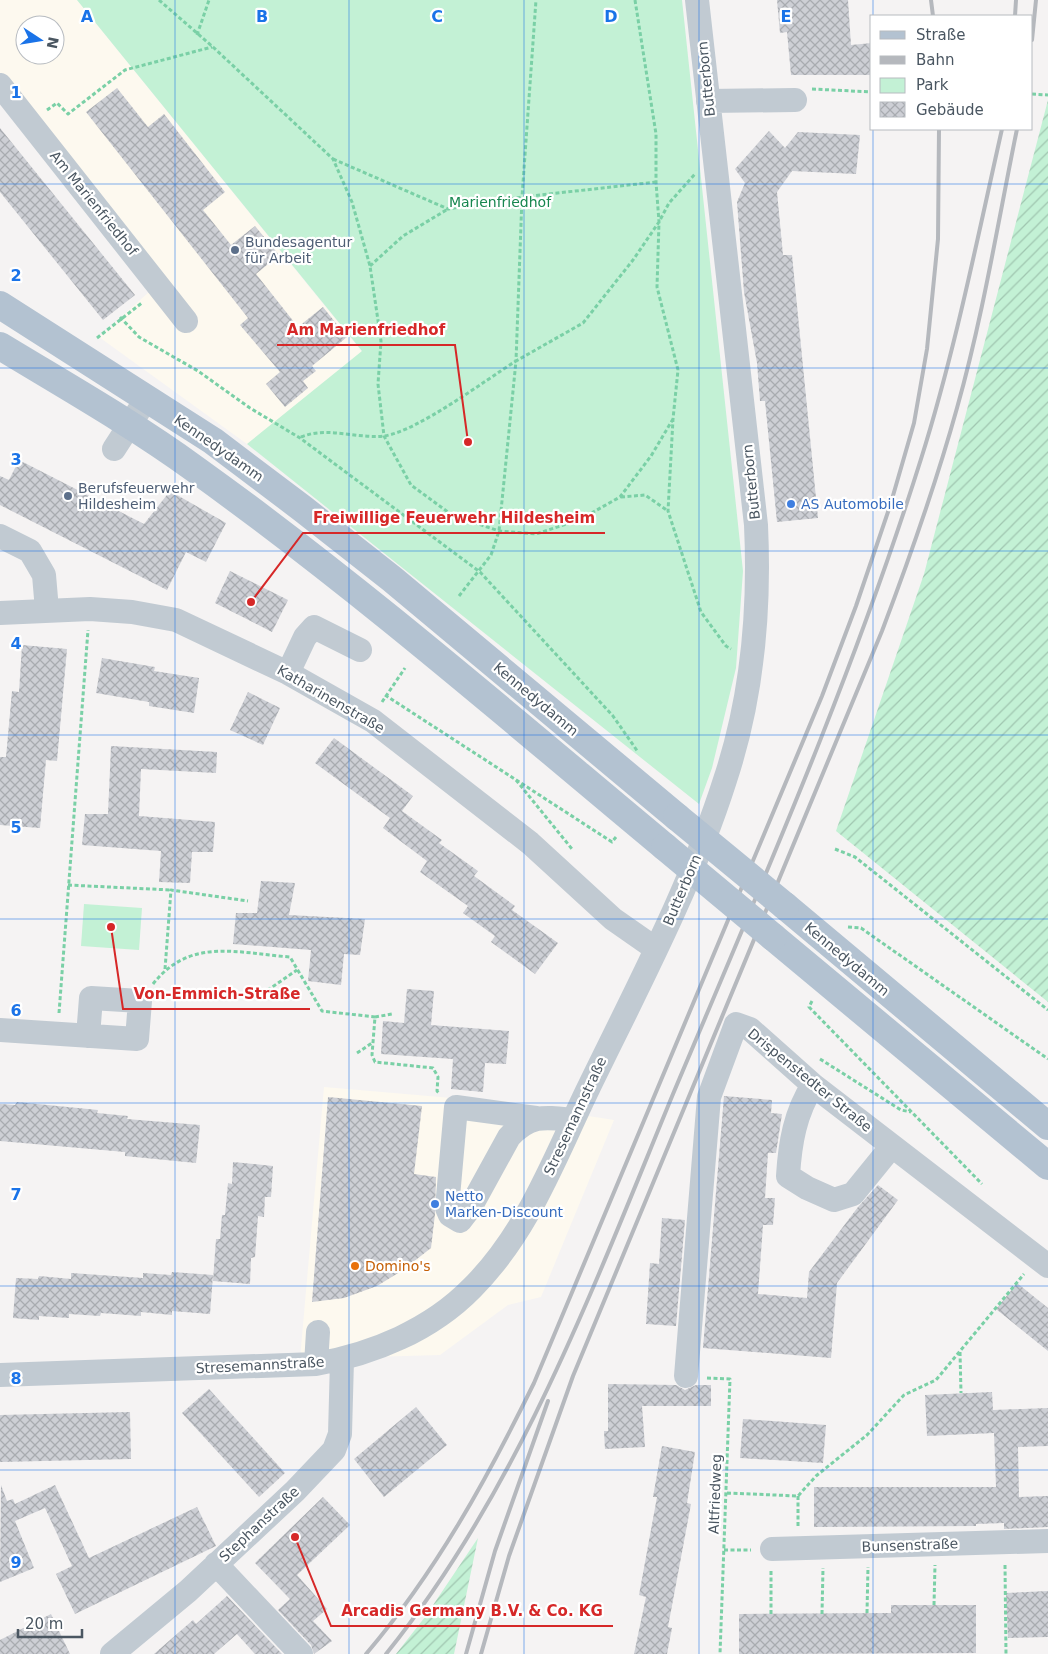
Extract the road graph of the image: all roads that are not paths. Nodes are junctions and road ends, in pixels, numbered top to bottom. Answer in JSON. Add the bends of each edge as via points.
{"nodes":[{"id":1,"x":697,"y":0,"type":"edge"},
{"id":2,"x":0,"y":85,"type":"edge"},
{"id":3,"x":795,"y":100,"type":"road end"},
{"id":4,"x":708,"y":101,"type":"junction"},
{"id":5,"x":0,"y":305,"type":"edge"},
{"id":6,"x":186,"y":321,"type":"dead end"},
{"id":7,"x":0,"y":346,"type":"edge"},
{"id":8,"x":147,"y":398,"type":"junction"},
{"id":9,"x":130,"y":424,"type":"junction"},
{"id":10,"x":114,"y":449,"type":"dead end"},
{"id":11,"x":0,"y":536,"type":"edge"},
{"id":12,"x":47,"y":610,"type":"junction"},
{"id":13,"x":0,"y":613,"type":"edge"},
{"id":14,"x":360,"y":650,"type":"dead end"},
{"id":15,"x":288,"y":673,"type":"junction"},
{"id":16,"x":656,"y":949,"type":"junction"},
{"id":17,"x":0,"y":1030,"type":"edge"},
{"id":18,"x":88,"y":1036,"type":"junction"},
{"id":19,"x":813,"y":1085,"type":"junction"},
{"id":20,"x":536,"y":1118,"type":"junction"},
{"id":21,"x":573,"y":1120,"type":"junction"},
{"id":22,"x":1048,"y":1126,"type":"edge"},
{"id":23,"x":892,"y":1146,"type":"junction"},
{"id":24,"x":1048,"y":1166,"type":"edge"},
{"id":25,"x":1043,"y":1262,"type":"edge"},
{"id":26,"x":318,"y":1332,"type":"dead end"},
{"id":27,"x":342,"y":1360,"type":"junction"},
{"id":28,"x":316,"y":1364,"type":"junction"},
{"id":29,"x":0,"y":1375,"type":"edge"},
{"id":30,"x":686,"y":1376,"type":"road end"},
{"id":31,"x":1048,"y":1540,"type":"edge"},
{"id":32,"x":772,"y":1549,"type":"road end"},
{"id":33,"x":216,"y":1564,"type":"junction"},
{"id":34,"x":112,"y":1654,"type":"edge"},
{"id":35,"x":302,"y":1654,"type":"edge"}],
"edges":[{"from":1,"to":4,"type":"street","name":"Butterborn"},
{"from":2,"to":6,"type":"street","name":"Am Marienfriedhof"},
{"from":3,"to":4,"type":"street"},
{"from":4,"to":16,"type":"street","name":"Butterborn","via":[[756,525],[757,599],[743,711],[726,779]]},
{"from":5,"to":8,"type":"main road","name":"Kennedydamm"},
{"from":7,"to":9,"type":"main road"},
{"from":8,"to":9,"type":"street"},
{"from":8,"to":22,"type":"main road","name":"Kennedydamm","bridge":true,"via":[[213,441],[392,579]]},
{"from":9,"to":10,"type":"street"},
{"from":9,"to":24,"type":"main road","bridge":true,"via":[[310,553]]},
{"from":11,"to":12,"type":"street","via":[[30,552],[44,575]]},
{"from":12,"to":13,"type":"street","name":"Katharinenstraße"},
{"from":12,"to":15,"type":"street","name":"Katharinenstraße","via":[[132,612],[176,620]]},
{"from":14,"to":15,"type":"street","via":[[314,628],[305,637]]},
{"from":15,"to":16,"type":"street","name":"Katharinenstraße","via":[[372,721],[530,843],[613,919]]},
{"from":16,"to":21,"type":"street","name":"Stresemannstraße"},
{"from":17,"to":18,"type":"street"},
{"from":18,"to":18,"type":"street","via":[[137,1039],[140,1001],[91,998]]},
{"from":19,"to":23,"type":"street","name":"Drispenstedter Straße"},
{"from":19,"to":23,"type":"street","via":[[803,1100],[794,1127],[788,1176],[834,1200],[853,1194]]},
{"from":19,"to":30,"type":"street","name":"Drispenstedter Straße","via":[[750,1029],[736,1024],[709,1097]]},
{"from":20,"to":20,"type":"street","via":[[516,1129],[509,1137],[460,1221],[450,1215],[447,1208],[456,1107]]},
{"from":20,"to":21,"type":"street"},
{"from":21,"to":27,"type":"street","name":"Stresemannstraße","via":[[525,1221],[507,1249],[471,1290],[450,1309],[415,1331]]},
{"from":23,"to":25,"type":"street","name":"Drispenstedter Straße"},
{"from":26,"to":28,"type":"street"},
{"from":27,"to":28,"type":"street","name":"Stresemannstraße"},
{"from":27,"to":33,"type":"street","name":"Stephanstraße","via":[[340,1434],[334,1450]]},
{"from":28,"to":29,"type":"street","name":"Stresemannstraße"},
{"from":31,"to":32,"type":"street","name":"Bunsenstraße"},
{"from":33,"to":34,"type":"street","name":"Stephanstraße"},
{"from":33,"to":35,"type":"street"}]}
